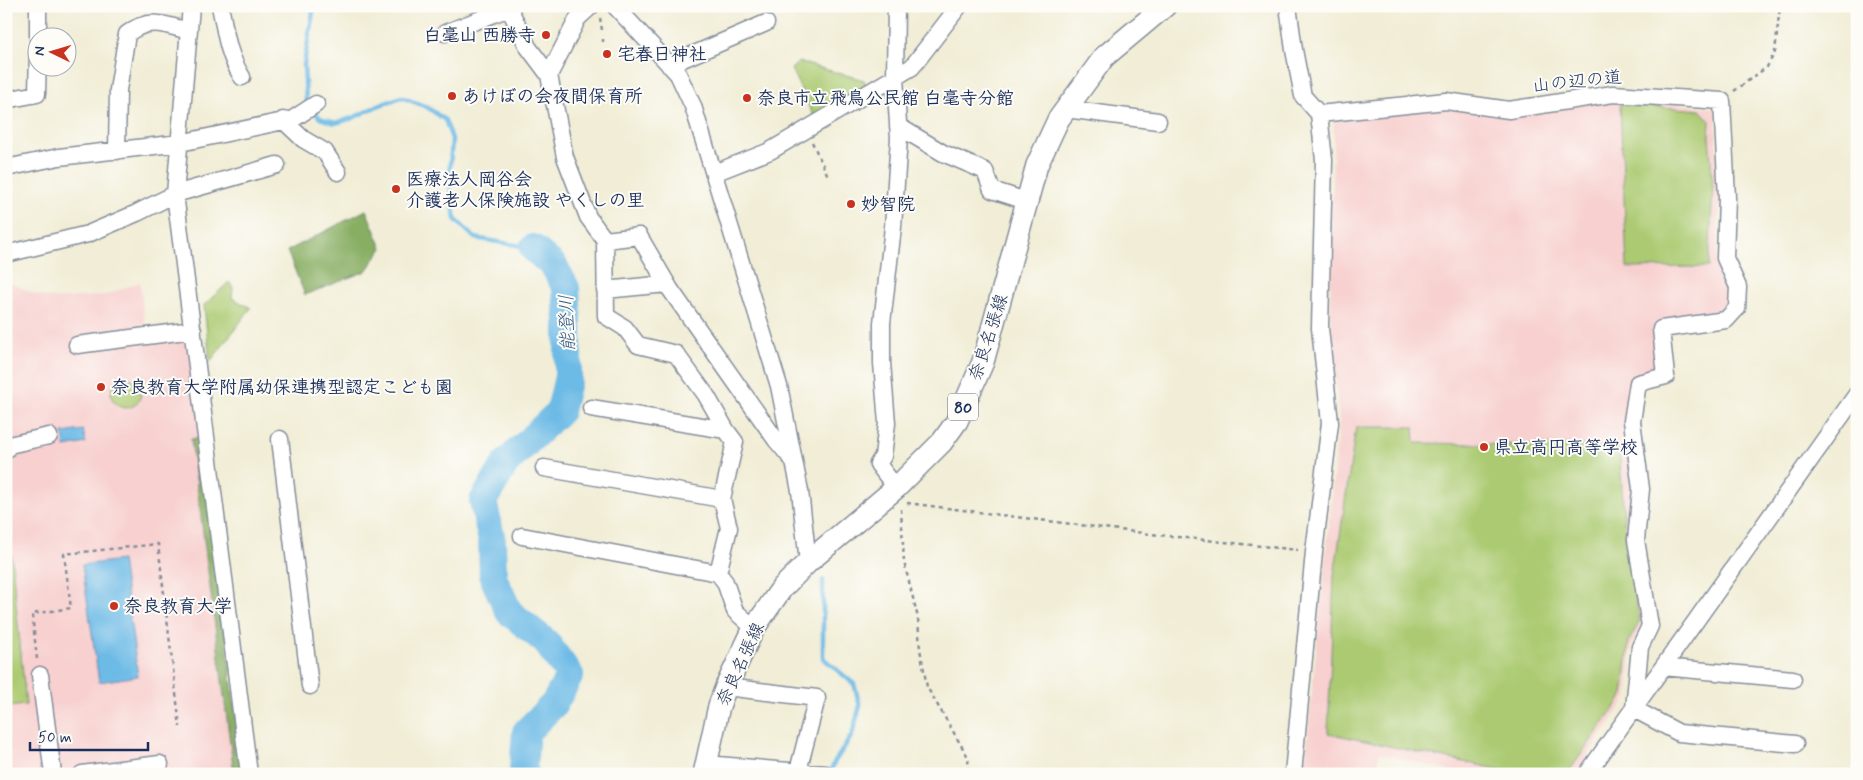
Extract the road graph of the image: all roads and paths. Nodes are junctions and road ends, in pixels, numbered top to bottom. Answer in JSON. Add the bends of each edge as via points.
{"nodes":[{"id":1,"x":38,"y":6,"type":"edge"},
{"id":2,"x":191,"y":6,"type":"edge"},
{"id":3,"x":220,"y":6,"type":"edge"},
{"id":4,"x":615,"y":6,"type":"edge"},
{"id":5,"x":896,"y":6,"type":"edge"},
{"id":6,"x":959,"y":6,"type":"edge"},
{"id":7,"x":1165,"y":6,"type":"edge"},
{"id":8,"x":1288,"y":6,"type":"edge"},
{"id":9,"x":1780,"y":6,"type":"edge"},
{"id":10,"x":508,"y":7,"type":"edge"},
{"id":11,"x":596,"y":12,"type":"edge"},
{"id":12,"x":766,"y":23,"type":"dead end"},
{"id":13,"x":38,"y":28,"type":"edge"},
{"id":14,"x":602,"y":30,"type":"dead end"},
{"id":15,"x":188,"y":31,"type":"junction"},
{"id":16,"x":445,"y":33,"type":"dead end"},
{"id":17,"x":669,"y":65,"type":"junction"},
{"id":18,"x":549,"y":75,"type":"junction"},
{"id":19,"x":242,"y":77,"type":"dead end"},
{"id":20,"x":37,"y":78,"type":"edge"},
{"id":21,"x":895,"y":78,"type":"junction"},
{"id":22,"x":6,"y":100,"type":"edge"},
{"id":23,"x":1722,"y":101,"type":"junction"},
{"id":24,"x":316,"y":104,"type":"dead end"},
{"id":25,"x":1066,"y":109,"type":"junction"},
{"id":26,"x":1319,"y":114,"type":"junction"},
{"id":27,"x":288,"y":120,"type":"junction"},
{"id":28,"x":1158,"y":120,"type":"dead end"},
{"id":29,"x":898,"y":126,"type":"junction"},
{"id":30,"x":806,"y":130,"type":"junction"},
{"id":31,"x":180,"y":143,"type":"junction"},
{"id":32,"x":117,"y":151,"type":"junction"},
{"id":33,"x":278,"y":165,"type":"dead end"},
{"id":34,"x":6,"y":168,"type":"edge"},
{"id":35,"x":338,"y":172,"type":"dead end"},
{"id":36,"x":714,"y":173,"type":"junction"},
{"id":37,"x":828,"y":176,"type":"dead end"},
{"id":38,"x":175,"y":194,"type":"junction"},
{"id":39,"x":1026,"y":201,"type":"junction"},
{"id":40,"x":605,"y":240,"type":"junction"},
{"id":41,"x":6,"y":254,"type":"edge"},
{"id":42,"x":667,"y":284,"type":"junction"},
{"id":43,"x":605,"y":290,"type":"junction"},
{"id":44,"x":193,"y":330,"type":"junction"},
{"id":45,"x":77,"y":345,"type":"dead end"},
{"id":46,"x":1857,"y":394,"type":"edge"},
{"id":47,"x":591,"y":408,"type":"dead end"},
{"id":48,"x":726,"y":430,"type":"junction"},
{"id":49,"x":49,"y":436,"type":"dead end"},
{"id":50,"x":280,"y":440,"type":"dead end"},
{"id":51,"x":6,"y":450,"type":"edge"},
{"id":52,"x":793,"y":461,"type":"junction"},
{"id":53,"x":544,"y":468,"type":"dead end"},
{"id":54,"x":898,"y":495,"type":"junction"},
{"id":55,"x":722,"y":499,"type":"junction"},
{"id":56,"x":522,"y":536,"type":"dead end"},
{"id":57,"x":1314,"y":552,"type":"junction"},
{"id":58,"x":808,"y":562,"type":"junction"},
{"id":59,"x":718,"y":573,"type":"junction"},
{"id":60,"x":754,"y":628,"type":"junction"},
{"id":61,"x":1663,"y":666,"type":"junction"},
{"id":62,"x":40,"y":674,"type":"joint"},
{"id":63,"x":1793,"y":679,"type":"dead end"},
{"id":64,"x":310,"y":686,"type":"dead end"},
{"id":65,"x":726,"y":687,"type":"junction"},
{"id":66,"x":1634,"y":709,"type":"junction"},
{"id":67,"x":180,"y":727,"type":"dead end"},
{"id":68,"x":1795,"y":744,"type":"dead end"},
{"id":69,"x":160,"y":764,"type":"dead end"},
{"id":70,"x":704,"y":769,"type":"edge"},
{"id":71,"x":798,"y":771,"type":"junction"},
{"id":72,"x":821,"y":773,"type":"edge"},
{"id":73,"x":52,"y":774,"type":"edge"},
{"id":74,"x":82,"y":774,"type":"edge"},
{"id":75,"x":249,"y":774,"type":"edge"},
{"id":76,"x":969,"y":774,"type":"edge"},
{"id":77,"x":1293,"y":774,"type":"edge"},
{"id":78,"x":1587,"y":774,"type":"edge"}],
"edges":[{"from":1,"to":13,"type":"street"},
{"from":2,"to":15,"type":"street"},
{"from":3,"to":19,"type":"street","via":[[227,46]]},
{"from":4,"to":17,"type":"street"},
{"from":5,"to":21,"type":"street"},
{"from":6,"to":21,"type":"street","via":[[912,67]]},
{"from":7,"to":25,"type":"main road","name":"奈良名張線","number":"80","via":[[1104,57]]},
{"from":8,"to":26,"type":"street","via":[[1303,96]]},
{"from":9,"to":23,"type":"path","via":[[1775,52],[1767,67]]},
{"from":10,"to":16,"type":"street"},
{"from":10,"to":18,"type":"street","via":[[528,47]]},
{"from":11,"to":14,"type":"path"},
{"from":11,"to":18,"type":"street","via":[[578,18]]},
{"from":12,"to":17,"type":"street"},
{"from":15,"to":31,"type":"street"},
{"from":15,"to":32,"type":"street","via":[[161,23],[138,25],[127,34],[118,90]]},
{"from":17,"to":36,"type":"street","via":[[678,74],[692,106]]},
{"from":18,"to":40,"type":"street","via":[[565,157],[588,217]]},
{"from":20,"to":22,"type":"street","via":[[37,94]]},
{"from":21,"to":29,"type":"street"},
{"from":21,"to":30,"type":"street"},
{"from":23,"to":26,"type":"street","name":"山の辺の道","via":[[1613,94],[1509,110],[1446,101]]},
{"from":23,"to":66,"type":"street","via":[[1727,198],[1725,258],[1738,287],[1737,308],[1726,320],[1661,329],[1666,376],[1638,383],[1632,421],[1641,489],[1636,540],[1650,626],[1640,647]]},
{"from":24,"to":27,"type":"street"},
{"from":25,"to":28,"type":"street"},
{"from":25,"to":39,"type":"main road","name":"奈良名張線","number":"80","via":[[1037,165]]},
{"from":26,"to":57,"type":"street","via":[[1324,160],[1320,328],[1330,423]]},
{"from":27,"to":31,"type":"street"},
{"from":27,"to":35,"type":"street","via":[[303,139],[325,152]]},
{"from":29,"to":39,"type":"street","via":[[943,153],[985,171],[992,190]]},
{"from":29,"to":54,"type":"street","via":[[882,323],[887,423],[884,456],[878,464]]},
{"from":30,"to":36,"type":"street","via":[[770,151]]},
{"from":30,"to":37,"type":"path"},
{"from":31,"to":32,"type":"street"},
{"from":31,"to":38,"type":"street"},
{"from":32,"to":34,"type":"street","via":[[60,157]]},
{"from":33,"to":38,"type":"street"},
{"from":36,"to":52,"type":"street","via":[[780,386]]},
{"from":38,"to":41,"type":"street","via":[[88,234]]},
{"from":38,"to":44,"type":"street"},
{"from":39,"to":54,"type":"main road","name":"奈良名張線","number":"80","via":[[983,362],[957,421]]},
{"from":40,"to":42,"type":"street","via":[[639,236]]},
{"from":40,"to":43,"type":"street"},
{"from":42,"to":43,"type":"street"},
{"from":42,"to":52,"type":"street"},
{"from":43,"to":48,"type":"street","via":[[606,316],[625,328],[638,344],[676,354],[706,395]]},
{"from":44,"to":45,"type":"street"},
{"from":44,"to":75,"type":"street"},
{"from":46,"to":61,"type":"street"},
{"from":47,"to":48,"type":"street"},
{"from":48,"to":55,"type":"street","via":[[736,442]]},
{"from":49,"to":51,"type":"street","via":[[9,445]]},
{"from":50,"to":64,"type":"street"},
{"from":52,"to":58,"type":"street","via":[[800,491]]},
{"from":53,"to":55,"type":"street"},
{"from":54,"to":57,"type":"path","via":[[1150,534]]},
{"from":54,"to":58,"type":"main road","name":"奈良名張線","number":"80"},
{"from":54,"to":76,"type":"path","via":[[904,562],[918,618],[927,687],[968,757]]},
{"from":55,"to":59,"type":"street","via":[[729,528]]},
{"from":56,"to":59,"type":"street"},
{"from":57,"to":77,"type":"street"},
{"from":58,"to":60,"type":"main road","name":"奈良名張線","number":"80","via":[[782,588]]},
{"from":59,"to":60,"type":"street","via":[[725,582],[735,611]]},
{"from":60,"to":65,"type":"main road","name":"奈良名張線","number":"80"},
{"from":61,"to":63,"type":"street"},
{"from":61,"to":66,"type":"street"},
{"from":62,"to":67,"type":"path","via":[[32,614],[71,608],[64,554],[158,544]]},
{"from":62,"to":73,"type":"street"},
{"from":65,"to":70,"type":"main road","name":"奈良名張線","number":"80"},
{"from":65,"to":71,"type":"street","via":[[817,698]]},
{"from":66,"to":68,"type":"street","via":[[1679,733]]},
{"from":66,"to":78,"type":"street"},
{"from":69,"to":74,"type":"street"},
{"from":70,"to":71,"type":"street"},
{"from":71,"to":72,"type":"street"}]}
